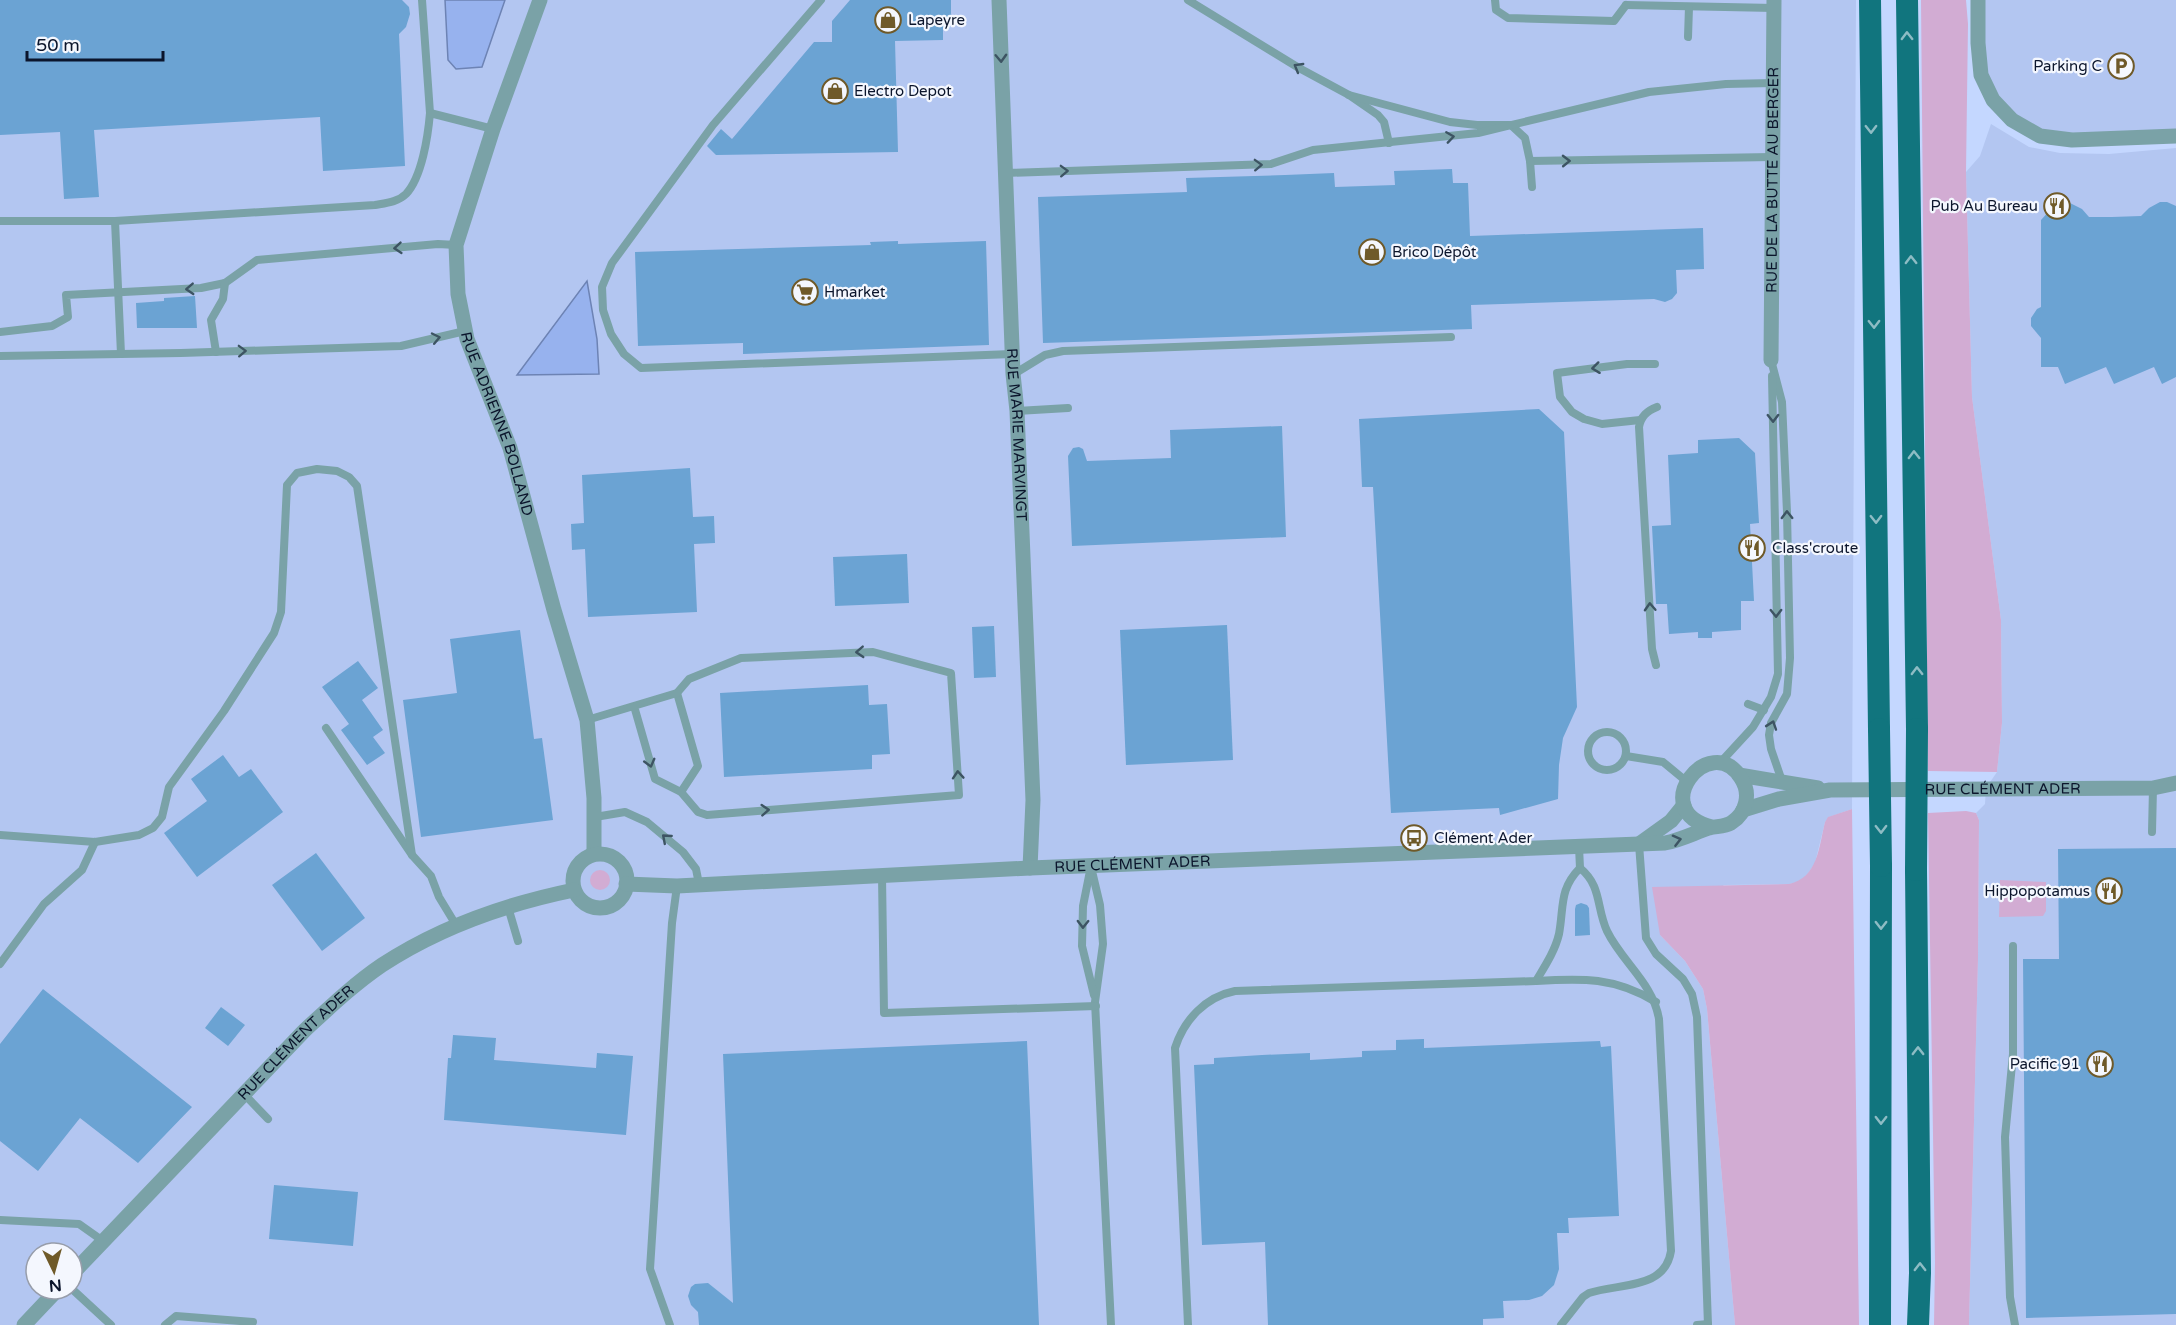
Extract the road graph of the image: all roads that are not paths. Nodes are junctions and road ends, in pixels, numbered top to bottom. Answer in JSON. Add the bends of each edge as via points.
{"nodes":[{"id":1,"x":422,"y":0,"type":"edge"},
{"id":2,"x":540,"y":0,"type":"edge"},
{"id":3,"x":821,"y":0,"type":"edge"},
{"id":4,"x":999,"y":0,"type":"edge"},
{"id":5,"x":1188,"y":0,"type":"edge"},
{"id":6,"x":1496,"y":0,"type":"edge"},
{"id":7,"x":1870,"y":0,"type":"edge"},
{"id":8,"x":1907,"y":0,"type":"edge"},
{"id":9,"x":1978,"y":0,"type":"edge"},
{"id":10,"x":1626,"y":2,"type":"edge"},
{"id":11,"x":1774,"y":4,"type":"edge"},
{"id":12,"x":1689,"y":7,"type":"junction"},
{"id":13,"x":1688,"y":37,"type":"dead end"},
{"id":14,"x":1773,"y":83,"type":"junction"},
{"id":15,"x":1349,"y":95,"type":"junction"},
{"id":16,"x":430,"y":113,"type":"junction"},
{"id":17,"x":1511,"y":124,"type":"junction"},
{"id":18,"x":493,"y":129,"type":"junction"},
{"id":19,"x":2176,"y":136,"type":"edge"},
{"id":20,"x":1389,"y":142,"type":"junction"},
{"id":21,"x":1772,"y":157,"type":"junction"},
{"id":22,"x":1530,"y":161,"type":"junction"},
{"id":23,"x":1005,"y":173,"type":"junction"},
{"id":24,"x":1532,"y":187,"type":"dead end"},
{"id":25,"x":0,"y":221,"type":"edge"},
{"id":26,"x":115,"y":221,"type":"junction"},
{"id":27,"x":456,"y":245,"type":"junction"},
{"id":28,"x":225,"y":283,"type":"junction"},
{"id":29,"x":118,"y":291,"type":"junction"},
{"id":30,"x":465,"y":331,"type":"junction"},
{"id":31,"x":0,"y":332,"type":"edge"},
{"id":32,"x":1451,"y":337,"type":"dead end"},
{"id":33,"x":216,"y":352,"type":"junction"},
{"id":34,"x":121,"y":354,"type":"junction"},
{"id":35,"x":1012,"y":354,"type":"junction"},
{"id":36,"x":0,"y":357,"type":"edge"},
{"id":37,"x":1771,"y":360,"type":"junction"},
{"id":38,"x":1655,"y":364,"type":"dead end"},
{"id":39,"x":1013,"y":375,"type":"junction"},
{"id":40,"x":1657,"y":407,"type":"dead end"},
{"id":41,"x":1068,"y":408,"type":"dead end"},
{"id":42,"x":1017,"y":411,"type":"junction"},
{"id":43,"x":1640,"y":420,"type":"junction"},
{"id":44,"x":1776,"y":657,"type":"junction"},
{"id":45,"x":1790,"y":658,"type":"junction"},
{"id":46,"x":1656,"y":665,"type":"dead end"},
{"id":47,"x":677,"y":693,"type":"junction"},
{"id":48,"x":1748,"y":704,"type":"dead end"},
{"id":49,"x":634,"y":706,"type":"junction"},
{"id":50,"x":1764,"y":710,"type":"junction"},
{"id":51,"x":587,"y":720,"type":"junction"},
{"id":52,"x":326,"y":728,"type":"dead end"},
{"id":53,"x":1626,"y":756,"type":"junction"},
{"id":54,"x":1719,"y":764,"type":"junction"},
{"id":55,"x":1739,"y":775,"type":"junction"},
{"id":56,"x":1686,"y":781,"type":"junction"},
{"id":57,"x":1782,"y":781,"type":"junction"},
{"id":58,"x":2176,"y":783,"type":"edge"},
{"id":59,"x":2153,"y":788,"type":"junction"},
{"id":60,"x":1830,"y":790,"type":"junction"},
{"id":61,"x":681,"y":792,"type":"junction"},
{"id":62,"x":1684,"y":805,"type":"junction"},
{"id":63,"x":1743,"y":810,"type":"junction"},
{"id":64,"x":595,"y":817,"type":"junction"},
{"id":65,"x":1712,"y":827,"type":"junction"},
{"id":66,"x":2152,"y":832,"type":"dead end"},
{"id":67,"x":0,"y":835,"type":"edge"},
{"id":68,"x":95,"y":842,"type":"junction"},
{"id":69,"x":1639,"y":844,"type":"junction"},
{"id":70,"x":1579,"y":847,"type":"junction"},
{"id":71,"x":594,"y":854,"type":"junction"},
{"id":72,"x":412,"y":855,"type":"junction"},
{"id":73,"x":1091,"y":867,"type":"junction"},
{"id":74,"x":1030,"y":868,"type":"junction"},
{"id":75,"x":1580,"y":868,"type":"junction"},
{"id":76,"x":882,"y":876,"type":"junction"},
{"id":77,"x":626,"y":884,"type":"junction"},
{"id":78,"x":699,"y":884,"type":"junction"},
{"id":79,"x":677,"y":886,"type":"junction"},
{"id":80,"x":574,"y":890,"type":"junction"},
{"id":81,"x":508,"y":906,"type":"junction"},
{"id":82,"x":456,"y":925,"type":"junction"},
{"id":83,"x":518,"y":941,"type":"dead end"},
{"id":84,"x":2013,"y":946,"type":"dead end"},
{"id":85,"x":0,"y":964,"type":"edge"},
{"id":86,"x":1536,"y":981,"type":"junction"},
{"id":87,"x":1657,"y":1003,"type":"junction"},
{"id":88,"x":1096,"y":1004,"type":"junction"},
{"id":89,"x":244,"y":1094,"type":"junction"},
{"id":90,"x":268,"y":1119,"type":"dead end"},
{"id":91,"x":0,"y":1220,"type":"edge"},
{"id":92,"x":103,"y":1241,"type":"junction"},
{"id":93,"x":84,"y":1261,"type":"edge"},
{"id":94,"x":84,"y":1300,"type":"edge"},
{"id":95,"x":47,"y":1301,"type":"edge"},
{"id":96,"x":253,"y":1322,"type":"dead end"},
{"id":97,"x":1708,"y":1324,"type":"edge"},
{"id":98,"x":24,"y":1325,"type":"edge"},
{"id":99,"x":111,"y":1325,"type":"edge"},
{"id":100,"x":165,"y":1325,"type":"edge"},
{"id":101,"x":670,"y":1325,"type":"edge"},
{"id":102,"x":1111,"y":1325,"type":"edge"},
{"id":103,"x":1188,"y":1325,"type":"edge"},
{"id":104,"x":1561,"y":1325,"type":"edge"},
{"id":105,"x":1697,"y":1325,"type":"edge"},
{"id":106,"x":1880,"y":1325,"type":"edge"},
{"id":107,"x":1918,"y":1325,"type":"edge"},
{"id":108,"x":2015,"y":1325,"type":"edge"}],
"edges":[{"from":1,"to":16,"type":"lane"},
{"from":2,"to":18,"type":"street","name":"RUE ADRIENNE BOLLAND"},
{"from":3,"to":35,"type":"lane","via":[[713,125],[612,263],[602,287],[603,310],[611,334],[624,354],[640,368]]},
{"from":4,"to":23,"type":"street","name":"RUE MARIE MARVINGT","one_way":true},
{"from":15,"to":5,"type":"lane","one_way":true},
{"from":6,"to":10,"type":"lane","via":[[1496,10],[1508,18],[1614,21]]},
{"from":7,"to":106,"type":"main road","one_way":true,"bridge":true,"via":[[1880,729]]},
{"from":107,"to":8,"type":"main road","one_way":true,"bridge":true,"via":[[1917,729]]},
{"from":9,"to":19,"type":"street","via":[[1981,75],[1993,100],[2012,120],[2040,136],[2072,140]]},
{"from":10,"to":12,"type":"lane"},
{"from":11,"to":12,"type":"lane"},
{"from":11,"to":14,"type":"street","name":"RUE DE LA BUTTE AU BERGER"},
{"from":12,"to":13,"type":"lane"},
{"from":14,"to":17,"type":"lane","via":[[1649,92]]},
{"from":14,"to":21,"type":"street","name":"RUE DE LA BUTTE AU BERGER"},
{"from":15,"to":17,"type":"lane","via":[[1450,122]]},
{"from":15,"to":20,"type":"lane","via":[[1384,122]]},
{"from":16,"to":18,"type":"lane"},
{"from":16,"to":26,"type":"lane","via":[[428,138],[415,178],[406,194],[392,202]]},
{"from":20,"to":17,"type":"lane","one_way":true,"via":[[1478,133]]},
{"from":17,"to":22,"type":"lane","via":[[1525,138]]},
{"from":18,"to":27,"type":"street","name":"RUE ADRIENNE BOLLAND"},
{"from":23,"to":20,"type":"lane","one_way":true,"via":[[1271,164],[1313,150]]},
{"from":22,"to":21,"type":"lane","one_way":true},
{"from":21,"to":37,"type":"street","name":"RUE DE LA BUTTE AU BERGER"},
{"from":22,"to":24,"type":"lane"},
{"from":23,"to":35,"type":"street","name":"RUE MARIE MARVINGT"},
{"from":25,"to":26,"type":"lane"},
{"from":26,"to":29,"type":"lane"},
{"from":27,"to":28,"type":"lane","one_way":true,"via":[[257,260]]},
{"from":27,"to":30,"type":"street","name":"RUE ADRIENNE BOLLAND","via":[[458,294]]},
{"from":28,"to":29,"type":"lane","one_way":true,"via":[[201,288]]},
{"from":28,"to":33,"type":"lane","via":[[223,299],[211,320]]},
{"from":29,"to":31,"type":"lane","via":[[66,295],[68,317],[52,326]]},
{"from":29,"to":34,"type":"lane"},
{"from":33,"to":30,"type":"lane","one_way":true,"via":[[401,345]]},
{"from":30,"to":51,"type":"street","name":"RUE ADRIENNE BOLLAND","via":[[510,448]]},
{"from":32,"to":39,"type":"lane","via":[[1064,351],[1045,355]]},
{"from":33,"to":34,"type":"lane"},
{"from":34,"to":36,"type":"lane"},
{"from":35,"to":39,"type":"street","name":"RUE MARIE MARVINGT"},
{"from":37,"to":44,"type":"lane","one_way":true},
{"from":45,"to":37,"type":"lane","one_way":true,"via":[[1782,402]]},
{"from":38,"to":43,"type":"lane","one_way":true,"via":[[1557,373],[1560,397],[1584,419],[1602,424]]},
{"from":39,"to":42,"type":"street","name":"RUE MARIE MARVINGT"},
{"from":40,"to":43,"type":"lane"},
{"from":41,"to":42,"type":"lane"},
{"from":42,"to":74,"type":"street","name":"RUE MARIE MARVINGT","via":[[1033,800]]},
{"from":46,"to":43,"type":"lane","one_way":true},
{"from":44,"to":45,"type":"lane"},
{"from":44,"to":50,"type":"lane","via":[[1778,674]]},
{"from":57,"to":45,"type":"lane","one_way":true,"via":[[1769,735],[1787,694]]},
{"from":47,"to":49,"type":"lane"},
{"from":47,"to":61,"type":"lane","via":[[698,766]]},
{"from":61,"to":47,"type":"lane","one_way":true,"via":[[698,812],[706,814],[959,795],[951,673],[873,652],[741,658],[689,679]]},
{"from":48,"to":50,"type":"lane"},
{"from":49,"to":51,"type":"lane"},
{"from":49,"to":61,"type":"lane","one_way":true,"via":[[655,779]]},
{"from":50,"to":54,"type":"lane"},
{"from":51,"to":64,"type":"street","name":"RUE ADRIENNE BOLLAND"},
{"from":52,"to":72,"type":"lane"},
{"from":53,"to":53,"type":"lane","via":[[1623,739],[1613,732],[1594,736],[1588,747],[1590,760],[1606,770],[1618,767]]},
{"from":53,"to":56,"type":"lane","via":[[1664,762]]},
{"from":54,"to":55,"type":"street","name":"RUE CLÉMENT ADER"},
{"from":54,"to":56,"type":"street","via":[[1700,767]]},
{"from":55,"to":57,"type":"street","name":"RUE CLÉMENT ADER"},
{"from":55,"to":63,"type":"street","via":[[1746,792]]},
{"from":56,"to":62,"type":"street"},
{"from":57,"to":60,"type":"street","name":"RUE CLÉMENT ADER"},
{"from":58,"to":59,"type":"street","name":"RUE CLÉMENT ADER"},
{"from":59,"to":60,"type":"street","name":"RUE CLÉMENT ADER"},
{"from":59,"to":66,"type":"lane"},
{"from":60,"to":63,"type":"street","name":"RUE CLÉMENT ADER"},
{"from":62,"to":65,"type":"street","via":[[1695,820]]},
{"from":62,"to":69,"type":"street","via":[[1671,821]]},
{"from":63,"to":65,"type":"street","name":"RUE CLÉMENT ADER","via":[[1730,823]]},
{"from":64,"to":71,"type":"street","name":"RUE ADRIENNE BOLLAND"},
{"from":78,"to":64,"type":"lane","one_way":true,"via":[[696,868],[683,852],[647,822],[625,812]]},
{"from":69,"to":65,"type":"street","name":"RUE CLÉMENT ADER","one_way":true,"via":[[1681,839]]},
{"from":67,"to":68,"type":"lane"},
{"from":68,"to":72,"type":"lane","via":[[139,835],[153,828],[162,817],[169,787],[274,633],[281,612],[287,485],[297,473],[317,469],[337,471],[357,486]]},
{"from":68,"to":85,"type":"lane","via":[[82,870],[45,904]]},
{"from":69,"to":70,"type":"street","name":"RUE CLÉMENT ADER"},
{"from":69,"to":97,"type":"lane","via":[[1646,938],[1656,954],[1683,979],[1692,994],[1697,1017]]},
{"from":70,"to":73,"type":"street","name":"RUE CLÉMENT ADER"},
{"from":70,"to":75,"type":"lane"},
{"from":71,"to":77,"type":"street","via":[[618,861]]},
{"from":71,"to":80,"type":"street","via":[[576,868]]},
{"from":72,"to":82,"type":"lane","via":[[431,876]]},
{"from":73,"to":74,"type":"street","name":"RUE CLÉMENT ADER"},
{"from":73,"to":88,"type":"lane","via":[[1100,905],[1103,944]]},
{"from":73,"to":88,"type":"lane","one_way":true,"via":[[1083,906],[1082,945]]},
{"from":74,"to":76,"type":"street","name":"RUE CLÉMENT ADER"},
{"from":75,"to":86,"type":"lane","via":[[1565,888],[1554,951]]},
{"from":75,"to":87,"type":"lane","via":[[1598,894],[1606,929]]},
{"from":76,"to":78,"type":"street","name":"RUE CLÉMENT ADER"},
{"from":76,"to":88,"type":"lane","via":[[884,1013]]},
{"from":77,"to":79,"type":"street","name":"RUE CLÉMENT ADER"},
{"from":77,"to":80,"type":"street","via":[[618,900],[603,907],[585,904]]},
{"from":78,"to":79,"type":"street","name":"RUE CLÉMENT ADER"},
{"from":79,"to":101,"type":"lane","via":[[650,1269]]},
{"from":80,"to":81,"type":"street","name":"RUE CLÉMENT ADER"},
{"from":81,"to":82,"type":"street","name":"RUE CLÉMENT ADER"},
{"from":81,"to":83,"type":"lane"},
{"from":82,"to":89,"type":"street","name":"RUE CLÉMENT ADER","via":[[381,966],[343,995]]},
{"from":84,"to":108,"type":"lane","via":[[2013,1054],[2005,1137],[2010,1297]]},
{"from":86,"to":87,"type":"lane","via":[[1609,982]]},
{"from":86,"to":103,"type":"lane","via":[[1235,991],[1211,999],[1196,1012],[1175,1048]]},
{"from":87,"to":104,"type":"lane","via":[[1671,1234],[1669,1263],[1641,1282],[1589,1293]]},
{"from":88,"to":102,"type":"lane"},
{"from":89,"to":90,"type":"lane"},
{"from":89,"to":92,"type":"street","name":"RUE CLÉMENT ADER"},
{"from":91,"to":92,"type":"lane","via":[[79,1224]]},
{"from":92,"to":93,"type":"street","name":"RUE CLÉMENT ADER"},
{"from":94,"to":99,"type":"lane"},
{"from":95,"to":98,"type":"street"},
{"from":96,"to":100,"type":"lane","via":[[176,1316]]},
{"from":97,"to":105,"type":"lane"}]}
